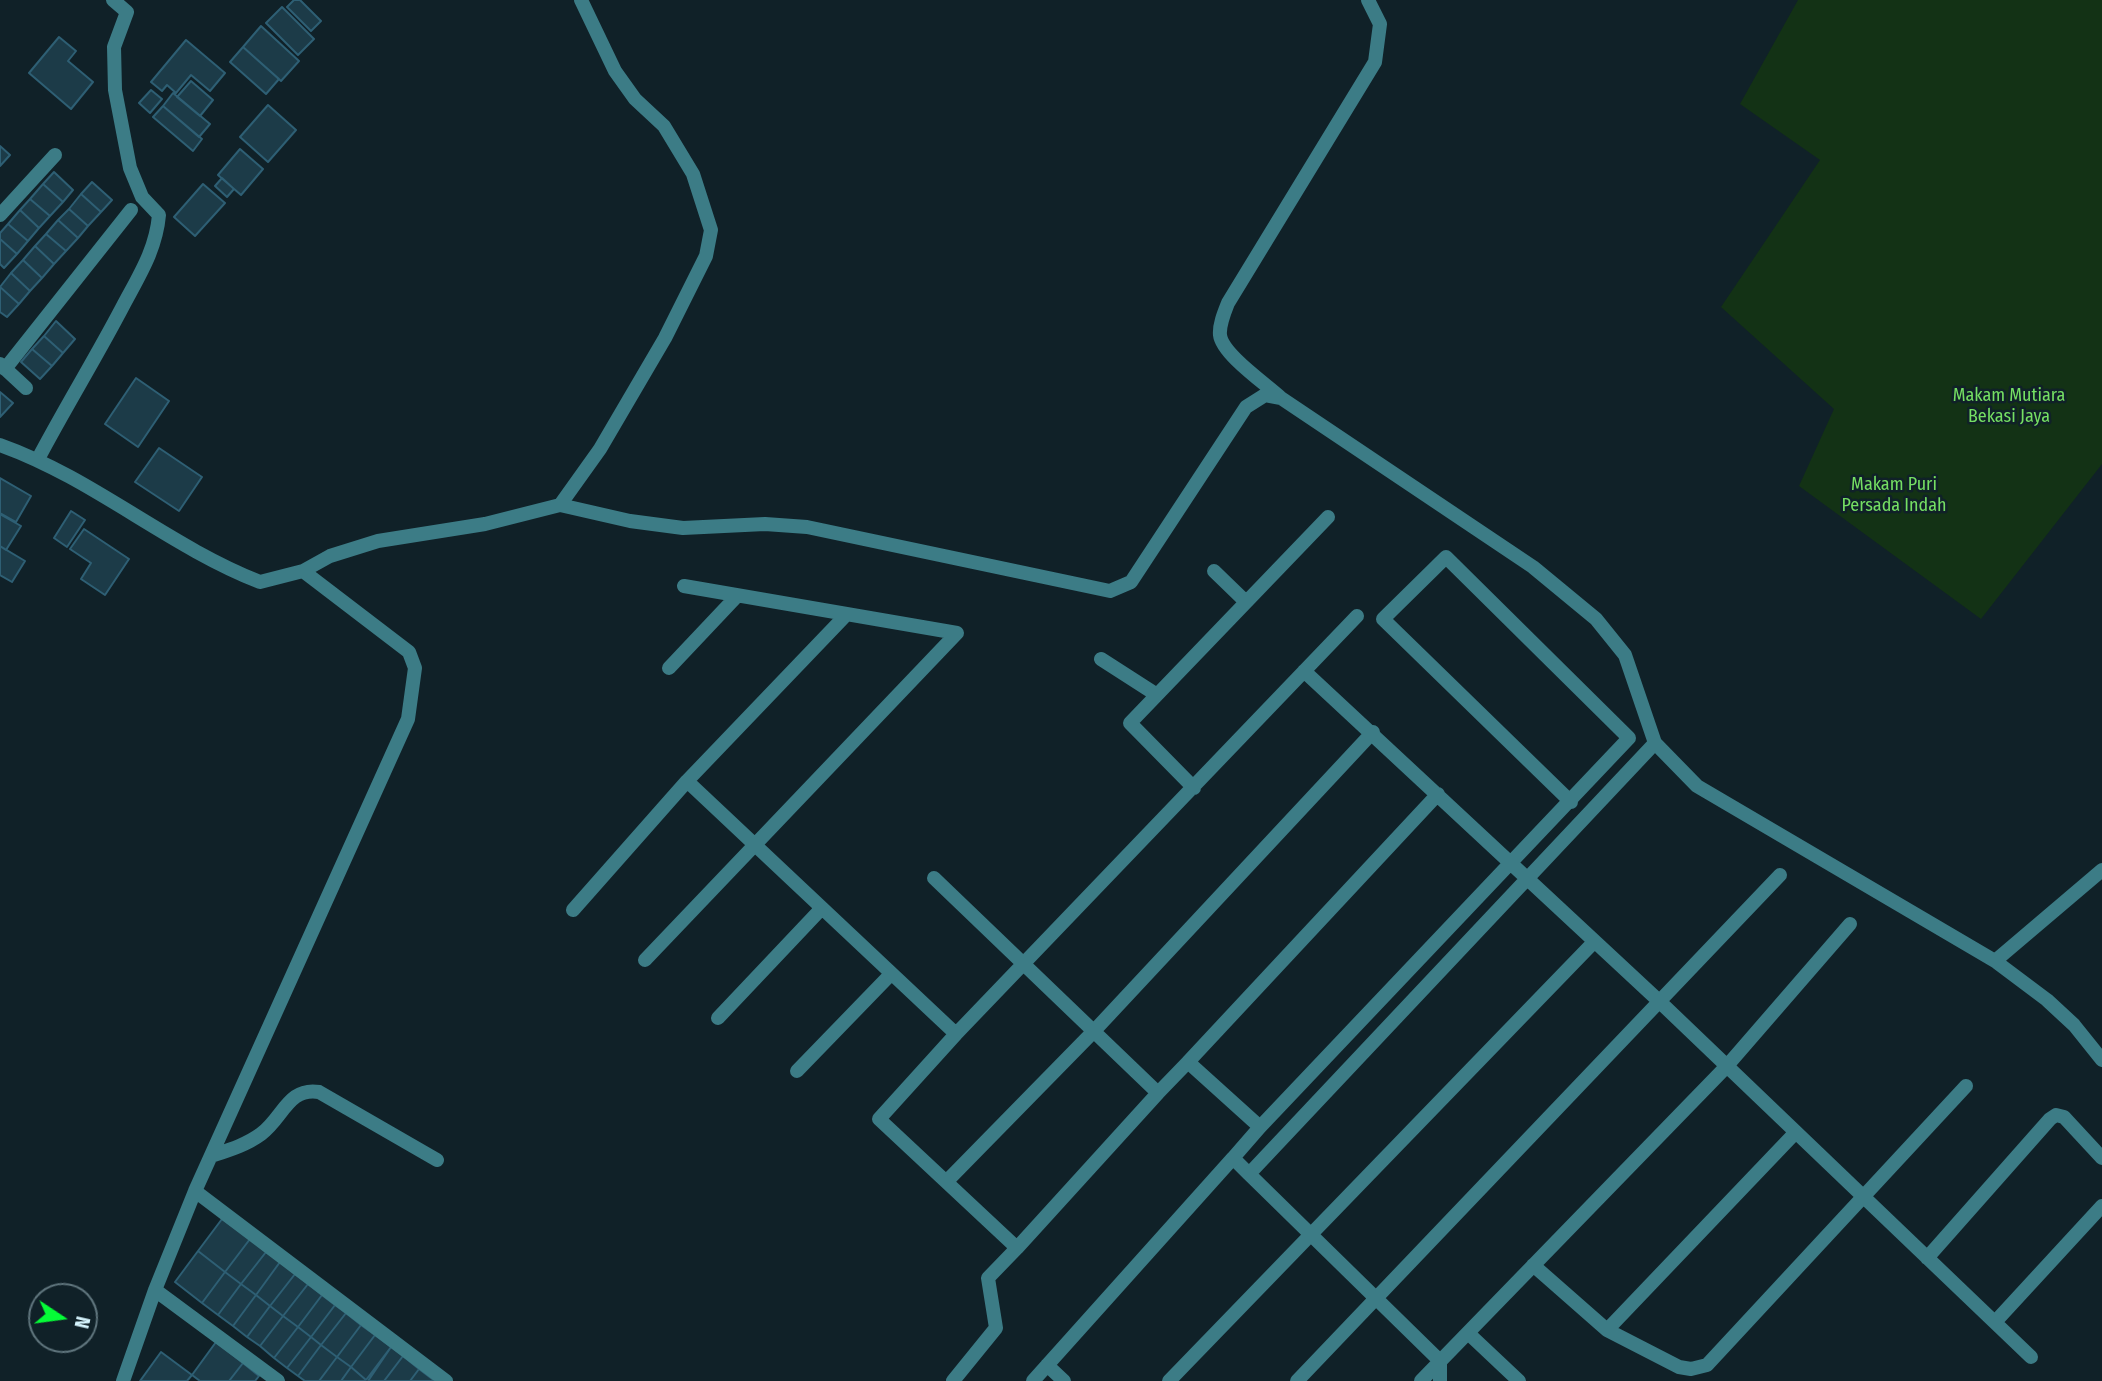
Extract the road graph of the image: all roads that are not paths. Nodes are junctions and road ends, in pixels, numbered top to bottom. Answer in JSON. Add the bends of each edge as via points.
{"nodes":[{"id":1,"x":113,"y":0,"type":"edge"},
{"id":2,"x":581,"y":0,"type":"edge"},
{"id":3,"x":1368,"y":0,"type":"edge"},
{"id":4,"x":130,"y":6,"type":"edge"},
{"id":5,"x":55,"y":155,"type":"dead end"},
{"id":6,"x":131,"y":209,"type":"dead end"},
{"id":7,"x":0,"y":215,"type":"edge"},
{"id":8,"x":3,"y":367,"type":"edge"},
{"id":9,"x":26,"y":388,"type":"dead end"},
{"id":10,"x":1281,"y":398,"type":"junction"},
{"id":11,"x":0,"y":445,"type":"edge"},
{"id":12,"x":38,"y":459,"type":"junction"},
{"id":13,"x":560,"y":505,"type":"junction"},
{"id":14,"x":1328,"y":517,"type":"dead end"},
{"id":15,"x":303,"y":571,"type":"junction"},
{"id":16,"x":1214,"y":572,"type":"dead end"},
{"id":17,"x":684,"y":586,"type":"dead end"},
{"id":18,"x":737,"y":596,"type":"junction"},
{"id":19,"x":1246,"y":602,"type":"junction"},
{"id":20,"x":847,"y":614,"type":"junction"},
{"id":21,"x":1357,"y":616,"type":"dead end"},
{"id":22,"x":1101,"y":659,"type":"dead end"},
{"id":23,"x":668,"y":668,"type":"dead end"},
{"id":24,"x":1304,"y":671,"type":"junction"},
{"id":25,"x":1157,"y":695,"type":"junction"},
{"id":26,"x":1373,"y":732,"type":"junction"},
{"id":27,"x":1656,"y":743,"type":"junction"},
{"id":28,"x":687,"y":781,"type":"junction"},
{"id":29,"x":1194,"y":788,"type":"junction"},
{"id":30,"x":1438,"y":794,"type":"junction"},
{"id":31,"x":1571,"y":802,"type":"junction"},
{"id":32,"x":756,"y":846,"type":"junction"},
{"id":33,"x":1511,"y":863,"type":"junction"},
{"id":34,"x":2102,"y":870,"type":"edge"},
{"id":35,"x":1780,"y":875,"type":"dead end"},
{"id":36,"x":934,"y":878,"type":"dead end"},
{"id":37,"x":1527,"y":880,"type":"junction"},
{"id":38,"x":822,"y":908,"type":"junction"},
{"id":39,"x":573,"y":910,"type":"dead end"},
{"id":40,"x":1850,"y":924,"type":"dead end"},
{"id":41,"x":1593,"y":943,"type":"junction"},
{"id":42,"x":645,"y":960,"type":"dead end"},
{"id":43,"x":1995,"y":961,"type":"junction"},
{"id":44,"x":1024,"y":965,"type":"junction"},
{"id":45,"x":891,"y":974,"type":"junction"},
{"id":46,"x":1660,"y":1002,"type":"junction"},
{"id":47,"x":718,"y":1018,"type":"dead end"},
{"id":48,"x":1094,"y":1031,"type":"junction"},
{"id":49,"x":956,"y":1034,"type":"junction"},
{"id":50,"x":2102,"y":1060,"type":"edge"},
{"id":51,"x":1188,"y":1062,"type":"junction"},
{"id":52,"x":1726,"y":1067,"type":"junction"},
{"id":53,"x":797,"y":1070,"type":"dead end"},
{"id":54,"x":1966,"y":1086,"type":"dead end"},
{"id":55,"x":1158,"y":1093,"type":"junction"},
{"id":56,"x":1260,"y":1127,"type":"junction"},
{"id":57,"x":1796,"y":1132,"type":"junction"},
{"id":58,"x":211,"y":1156,"type":"junction"},
{"id":59,"x":1233,"y":1158,"type":"junction"},
{"id":60,"x":2102,"y":1158,"type":"edge"},
{"id":61,"x":437,"y":1160,"type":"dead end"},
{"id":62,"x":1249,"y":1174,"type":"junction"},
{"id":63,"x":947,"y":1181,"type":"junction"},
{"id":64,"x":195,"y":1191,"type":"junction"},
{"id":65,"x":1862,"y":1198,"type":"junction"},
{"id":66,"x":2102,"y":1206,"type":"edge"},
{"id":67,"x":1310,"y":1235,"type":"junction"},
{"id":68,"x":1017,"y":1248,"type":"junction"},
{"id":69,"x":1927,"y":1258,"type":"junction"},
{"id":70,"x":1533,"y":1265,"type":"junction"},
{"id":71,"x":155,"y":1290,"type":"junction"},
{"id":72,"x":1376,"y":1299,"type":"junction"},
{"id":73,"x":1996,"y":1321,"type":"junction"},
{"id":74,"x":1607,"y":1330,"type":"junction"},
{"id":75,"x":1468,"y":1333,"type":"junction"},
{"id":76,"x":2031,"y":1357,"type":"dead end"},
{"id":77,"x":1440,"y":1361,"type":"junction"},
{"id":78,"x":1047,"y":1365,"type":"junction"},
{"id":79,"x":123,"y":1381,"type":"edge"},
{"id":80,"x":278,"y":1381,"type":"edge"},
{"id":81,"x":446,"y":1381,"type":"edge"},
{"id":82,"x":953,"y":1381,"type":"edge"},
{"id":83,"x":1033,"y":1381,"type":"edge"},
{"id":84,"x":1064,"y":1381,"type":"edge"},
{"id":85,"x":1169,"y":1381,"type":"edge"},
{"id":86,"x":1297,"y":1381,"type":"edge"},
{"id":87,"x":1421,"y":1381,"type":"edge"},
{"id":88,"x":1440,"y":1381,"type":"edge"},
{"id":89,"x":1519,"y":1381,"type":"edge"}],
"edges":[{"from":1,"to":4,"type":"street"},
{"from":2,"to":13,"type":"street","via":[[615,71],[635,99],[664,126],[693,174],[711,229],[706,256],[671,327],[600,449]]},
{"from":3,"to":10,"type":"street","via":[[1380,24],[1375,62],[1228,303],[1219,333],[1223,347]]},
{"from":4,"to":12,"type":"street","via":[[114,47],[115,90],[130,168],[142,197],[159,215],[157,236],[101,349]]},
{"from":5,"to":7,"type":"street"},
{"from":6,"to":8,"type":"street"},
{"from":8,"to":9,"type":"street"},
{"from":10,"to":13,"type":"street","via":[[1265,395],[1246,407],[1131,582],[1110,591],[807,527],[683,528]]},
{"from":10,"to":27,"type":"street","via":[[1533,567],[1596,619],[1625,655]]},
{"from":11,"to":12,"type":"street"},
{"from":12,"to":15,"type":"street","via":[[250,579],[272,581]]},
{"from":13,"to":15,"type":"street","via":[[485,524],[378,541],[330,556]]},
{"from":14,"to":19,"type":"street"},
{"from":15,"to":58,"type":"street","via":[[409,652],[415,667],[414,692],[408,719],[374,800],[324,900]]},
{"from":16,"to":19,"type":"street"},
{"from":17,"to":18,"type":"street"},
{"from":18,"to":20,"type":"street"},
{"from":18,"to":23,"type":"street"},
{"from":19,"to":25,"type":"street"},
{"from":20,"to":28,"type":"street"},
{"from":20,"to":32,"type":"street","via":[[957,633]]},
{"from":21,"to":24,"type":"street"},
{"from":22,"to":25,"type":"street"},
{"from":24,"to":26,"type":"street"},
{"from":24,"to":29,"type":"street"},
{"from":25,"to":29,"type":"street","via":[[1130,723]]},
{"from":26,"to":30,"type":"street"},
{"from":26,"to":48,"type":"street"},
{"from":27,"to":37,"type":"street"},
{"from":27,"to":43,"type":"street","via":[[1675,766],[1718,799]]},
{"from":28,"to":32,"type":"street"},
{"from":28,"to":39,"type":"street"},
{"from":29,"to":44,"type":"street"},
{"from":30,"to":33,"type":"street"},
{"from":30,"to":51,"type":"street"},
{"from":31,"to":31,"type":"street","via":[[1629,738],[1446,557],[1383,619]]},
{"from":31,"to":33,"type":"street"},
{"from":32,"to":38,"type":"street"},
{"from":32,"to":42,"type":"street"},
{"from":33,"to":37,"type":"street"},
{"from":33,"to":56,"type":"street"},
{"from":34,"to":43,"type":"street"},
{"from":35,"to":46,"type":"street"},
{"from":36,"to":44,"type":"street"},
{"from":37,"to":41,"type":"street"},
{"from":37,"to":62,"type":"street"},
{"from":38,"to":45,"type":"street"},
{"from":38,"to":47,"type":"street"},
{"from":40,"to":52,"type":"street"},
{"from":41,"to":46,"type":"street"},
{"from":41,"to":67,"type":"street"},
{"from":43,"to":50,"type":"street","via":[[2047,1000]]},
{"from":44,"to":48,"type":"street"},
{"from":44,"to":49,"type":"street"},
{"from":45,"to":49,"type":"street"},
{"from":45,"to":53,"type":"street"},
{"from":46,"to":52,"type":"street"},
{"from":46,"to":72,"type":"street"},
{"from":48,"to":55,"type":"street"},
{"from":48,"to":63,"type":"street"},
{"from":49,"to":63,"type":"street","via":[[880,1119]]},
{"from":51,"to":55,"type":"street"},
{"from":51,"to":56,"type":"street"},
{"from":52,"to":57,"type":"street"},
{"from":52,"to":70,"type":"street"},
{"from":54,"to":65,"type":"street"},
{"from":55,"to":68,"type":"street"},
{"from":56,"to":59,"type":"street"},
{"from":57,"to":65,"type":"street"},
{"from":57,"to":74,"type":"street"},
{"from":58,"to":61,"type":"street","via":[[263,1133],[294,1096],[307,1090],[319,1092]]},
{"from":58,"to":64,"type":"street"},
{"from":59,"to":62,"type":"street"},
{"from":59,"to":78,"type":"street"},
{"from":60,"to":69,"type":"street","via":[[2064,1116],[2056,1115]]},
{"from":62,"to":67,"type":"street"},
{"from":63,"to":68,"type":"street"},
{"from":64,"to":71,"type":"street"},
{"from":64,"to":81,"type":"street"},
{"from":65,"to":69,"type":"street"},
{"from":65,"to":74,"type":"street","via":[[1707,1365],[1679,1367]]},
{"from":66,"to":73,"type":"street"},
{"from":67,"to":72,"type":"street"},
{"from":67,"to":85,"type":"street"},
{"from":68,"to":82,"type":"street","via":[[988,1278],[996,1328]]},
{"from":69,"to":73,"type":"street"},
{"from":70,"to":74,"type":"street"},
{"from":70,"to":75,"type":"street"},
{"from":71,"to":79,"type":"street"},
{"from":71,"to":80,"type":"street"},
{"from":72,"to":77,"type":"street"},
{"from":72,"to":86,"type":"street"},
{"from":73,"to":76,"type":"street"},
{"from":75,"to":77,"type":"street"},
{"from":75,"to":89,"type":"street"},
{"from":77,"to":87,"type":"street"},
{"from":77,"to":88,"type":"street"},
{"from":78,"to":83,"type":"street"},
{"from":78,"to":84,"type":"street"}]}
